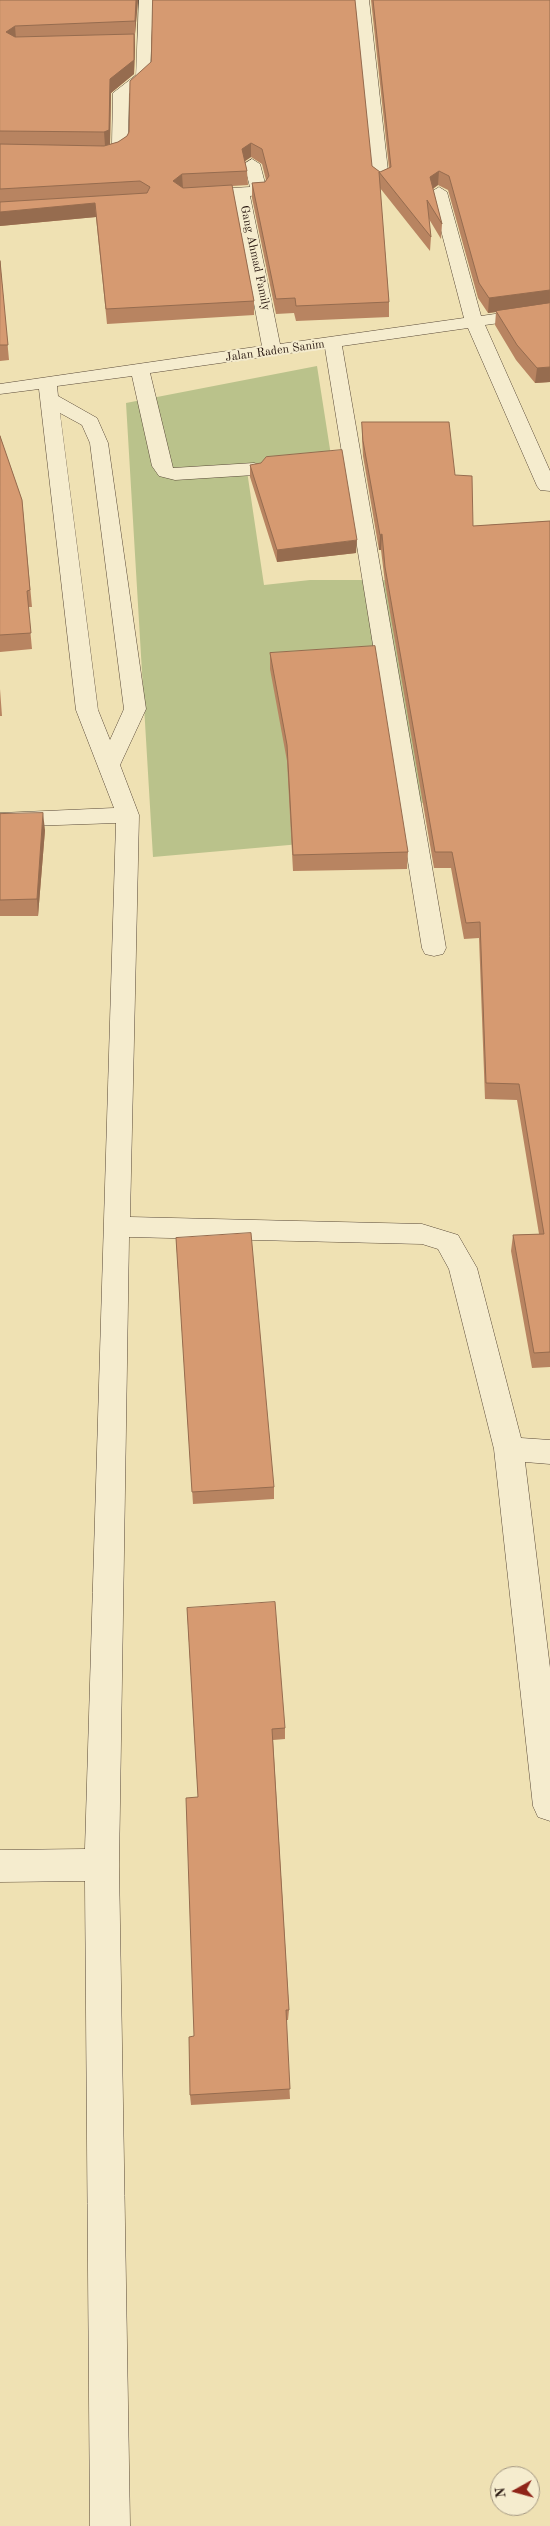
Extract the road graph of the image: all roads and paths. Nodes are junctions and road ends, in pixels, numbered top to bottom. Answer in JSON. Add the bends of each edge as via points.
{"nodes":[{"id":1,"x":146,"y":0,"type":"edge"},
{"id":2,"x":362,"y":0,"type":"edge"},
{"id":3,"x":145,"y":40,"type":"junction"},
{"id":4,"x":125,"y":41,"type":"edge"},
{"id":5,"x":76,"y":153,"type":"edge"},
{"id":6,"x":252,"y":164,"type":"edge"},
{"id":7,"x":381,"y":180,"type":"edge"},
{"id":8,"x":241,"y":192,"type":"junction"},
{"id":9,"x":439,"y":192,"type":"edge"},
{"id":10,"x":183,"y":195,"type":"edge"},
{"id":11,"x":550,"y":311,"type":"edge"},
{"id":12,"x":474,"y":321,"type":"junction"},
{"id":13,"x":333,"y":343,"type":"junction"},
{"id":14,"x":272,"y":351,"type":"junction"},
{"id":15,"x":140,"y":369,"type":"junction"},
{"id":16,"x":0,"y":389,"type":"edge"},
{"id":17,"x":48,"y":390,"type":"junction"},
{"id":18,"x":254,"y":469,"type":"edge"},
{"id":19,"x":547,"y":486,"type":"dead end"},
{"id":20,"x":108,"y":766,"type":"junction"},
{"id":21,"x":128,"y":815,"type":"junction"},
{"id":22,"x":0,"y":820,"type":"edge"},
{"id":23,"x":434,"y":948,"type":"dead end"},
{"id":24,"x":116,"y":1227,"type":"junction"},
{"id":25,"x":509,"y":1449,"type":"junction"},
{"id":26,"x":550,"y":1452,"type":"edge"},
{"id":27,"x":550,"y":1806,"type":"edge"},
{"id":28,"x":102,"y":1865,"type":"junction"},
{"id":29,"x":0,"y":1866,"type":"edge"},
{"id":30,"x":110,"y":2526,"type":"edge"}],
"edges":[{"from":1,"to":3,"type":"street"},
{"from":2,"to":7,"type":"street"},
{"from":3,"to":4,"type":"street"},
{"from":3,"to":5,"type":"street","via":[[143,76],[121,93],[120,146],[105,153]]},
{"from":6,"to":8,"type":"street","via":[[259,191]]},
{"from":8,"to":10,"type":"street","name":"Gang Ahmad Family"},
{"from":8,"to":14,"type":"street","name":"Gang Ahmad Family"},
{"from":9,"to":12,"type":"street"},
{"from":11,"to":12,"type":"street","name":"Jalan Raden Sanim"},
{"from":12,"to":13,"type":"street","name":"Jalan Raden Sanim"},
{"from":12,"to":19,"type":"street"},
{"from":13,"to":14,"type":"street","name":"Jalan Raden Sanim"},
{"from":13,"to":23,"type":"street"},
{"from":14,"to":15,"type":"street","name":"Jalan Raden Sanim"},
{"from":15,"to":17,"type":"street","name":"Jalan Raden Sanim"},
{"from":15,"to":18,"type":"street","via":[[166,472]]},
{"from":16,"to":17,"type":"street","name":"Jalan Raden Sanim"},
{"from":17,"to":20,"type":"street","via":[[87,710]]},
{"from":17,"to":20,"type":"street","via":[[90,422],[99,443],[135,709]]},
{"from":20,"to":21,"type":"street"},
{"from":21,"to":22,"type":"street"},
{"from":21,"to":24,"type":"street"},
{"from":24,"to":25,"type":"street","via":[[422,1234],[448,1242],[463,1268]]},
{"from":24,"to":28,"type":"street"},
{"from":25,"to":26,"type":"street"},
{"from":25,"to":27,"type":"street"},
{"from":28,"to":29,"type":"street"},
{"from":28,"to":30,"type":"street"}]}
